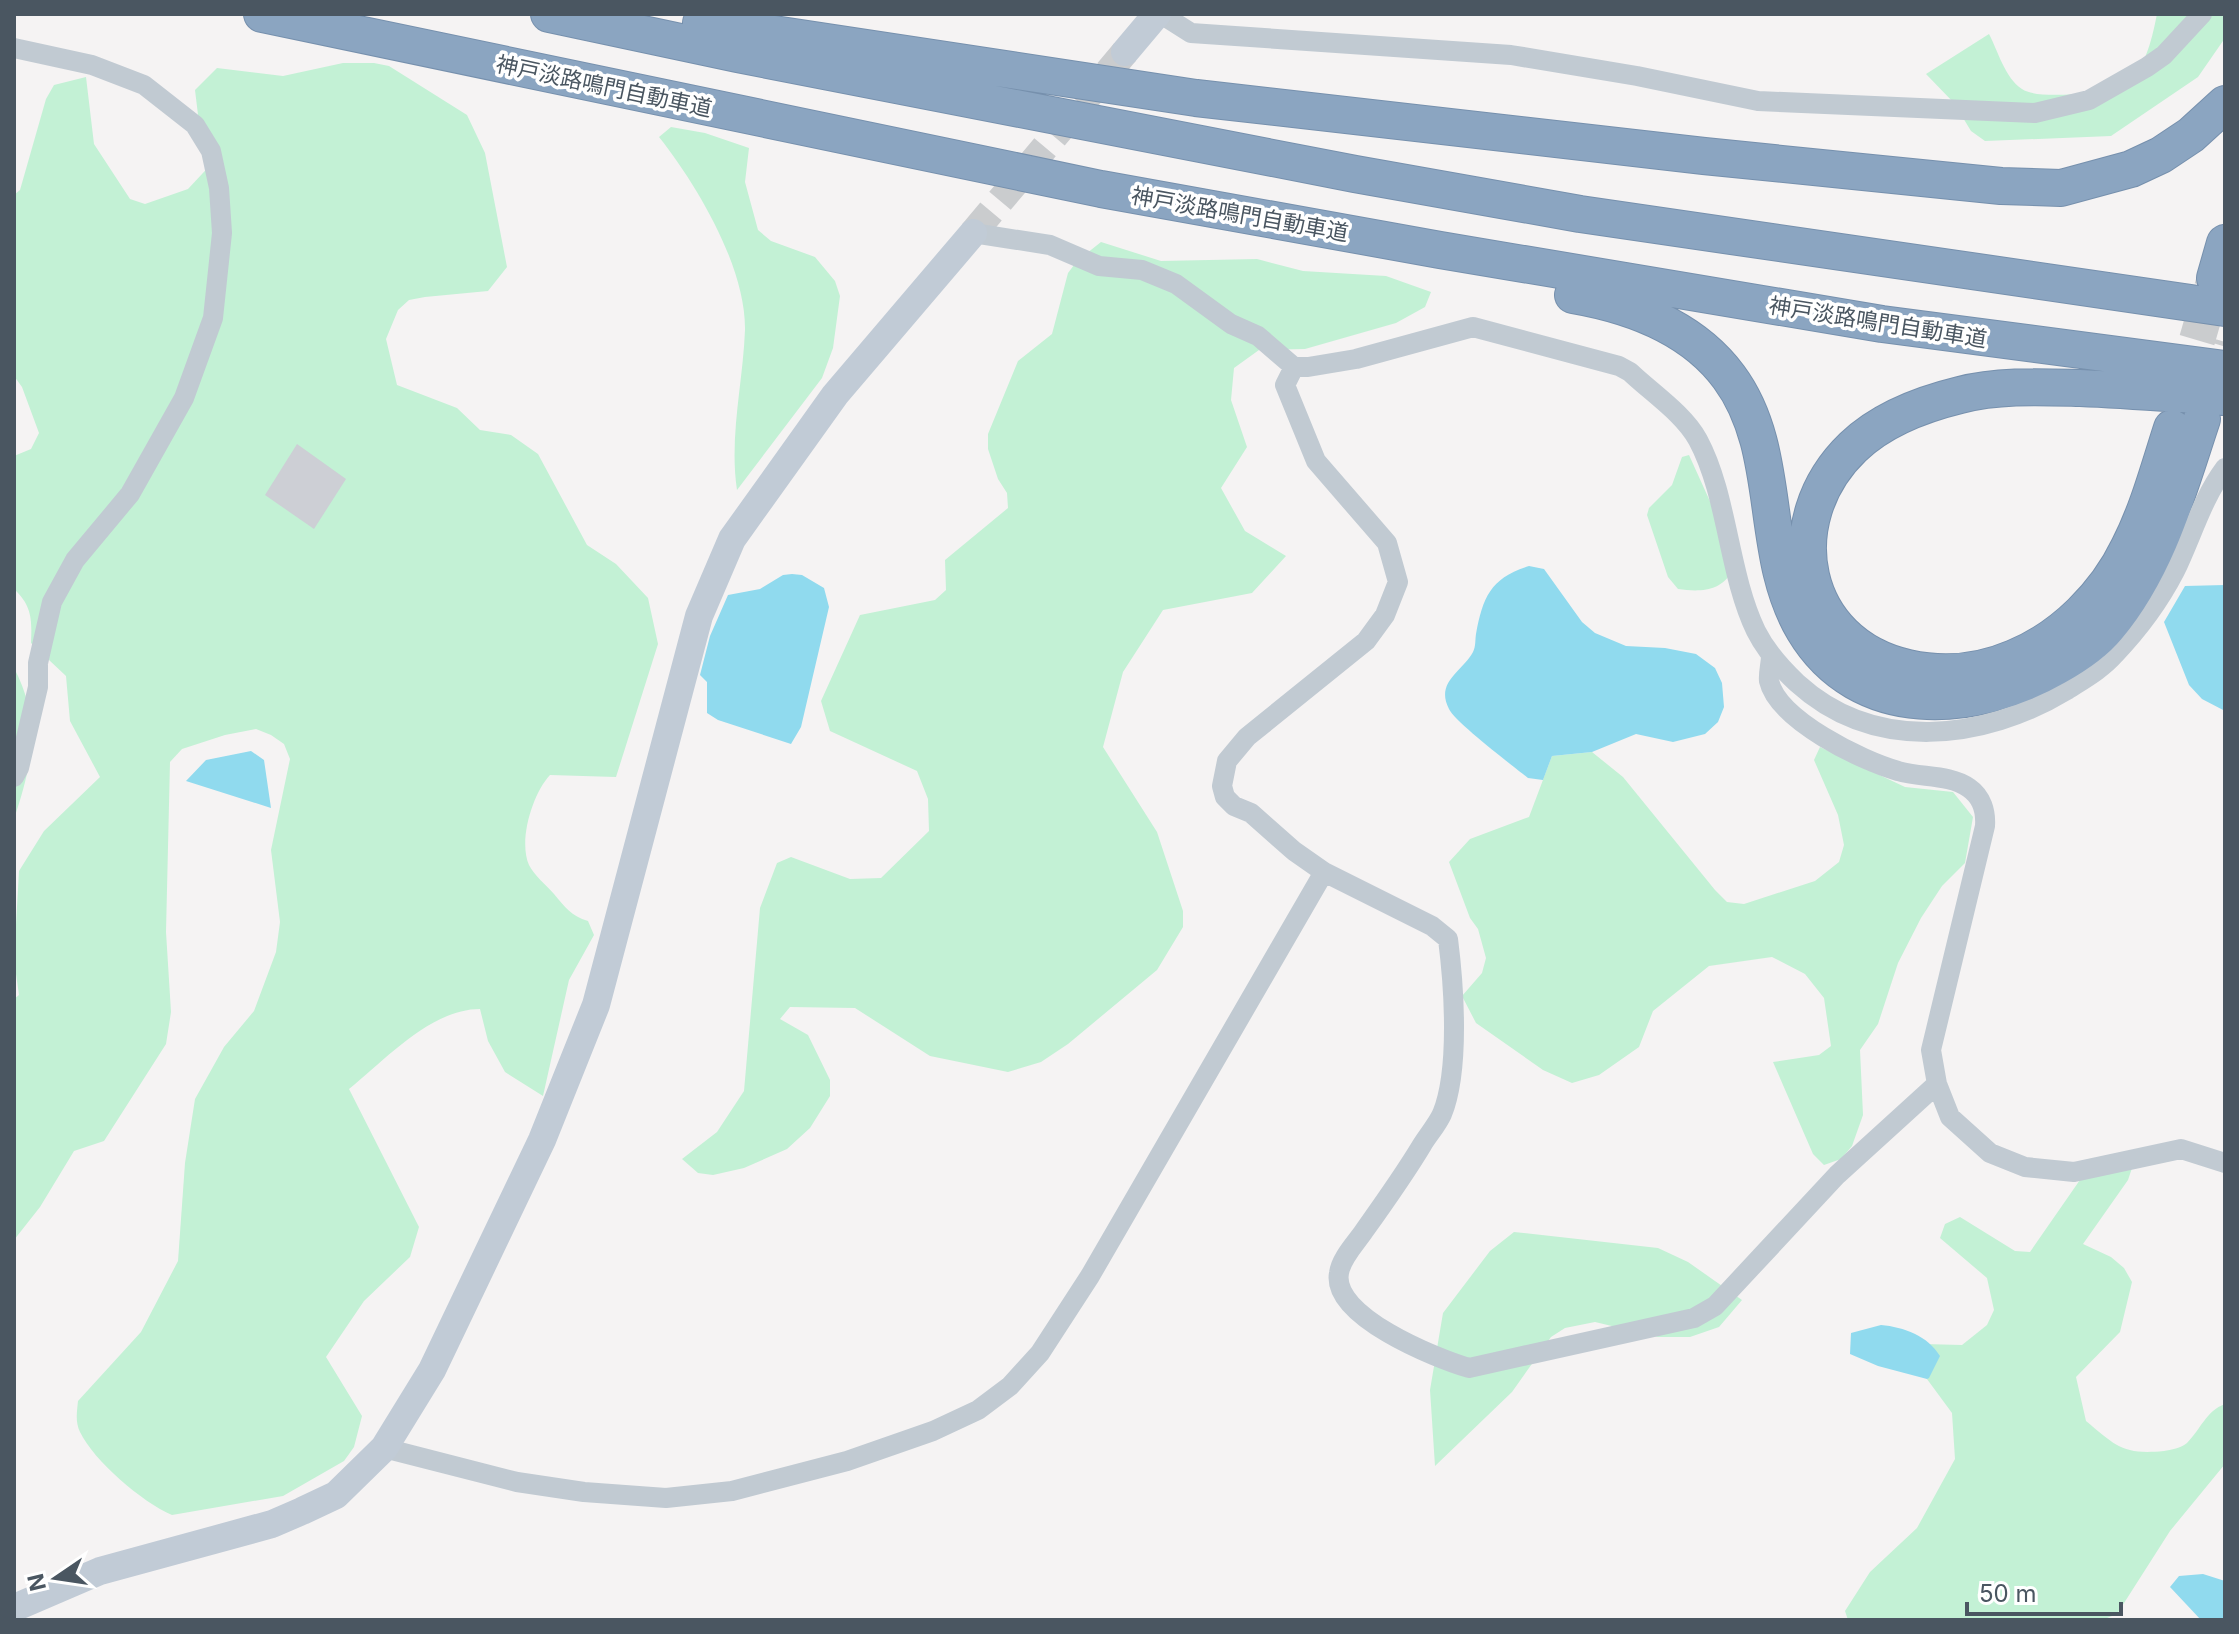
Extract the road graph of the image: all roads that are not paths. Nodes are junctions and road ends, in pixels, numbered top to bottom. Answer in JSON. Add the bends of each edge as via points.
{"nodes":[{"id":1,"x":262,"y":14,"type":"edge"},
{"id":2,"x":549,"y":14,"type":"edge"},
{"id":3,"x":640,"y":14,"type":"edge"},
{"id":4,"x":1159,"y":14,"type":"edge"},
{"id":5,"x":2202,"y":14,"type":"edge"},
{"id":6,"x":14,"y":48,"type":"edge"},
{"id":7,"x":1125,"y":52,"type":"tunnel mouth"},
{"id":8,"x":2225,"y":104,"type":"edge"},
{"id":9,"x":772,"y":122,"type":"junction"},
{"id":10,"x":973,"y":233,"type":"joint"},
{"id":11,"x":2225,"y":243,"type":"edge"},
{"id":12,"x":2220,"y":293,"type":"edge"},
{"id":13,"x":1294,"y":367,"type":"junction"},
{"id":14,"x":2225,"y":369,"type":"edge"},
{"id":15,"x":2200,"y":415,"type":"edge"},
{"id":16,"x":2225,"y":468,"type":"edge"},
{"id":17,"x":1771,"y":656,"type":"junction"},
{"id":18,"x":14,"y":777,"type":"edge"},
{"id":19,"x":1324,"y":872,"type":"junction"},
{"id":20,"x":1937,"y":1084,"type":"junction"},
{"id":21,"x":2225,"y":1163,"type":"edge"},
{"id":22,"x":384,"y":1448,"type":"junction"},
{"id":23,"x":14,"y":1608,"type":"edge"}],
"edges":[{"from":1,"to":9,"type":"highway","name":"神戸淡路鳴門自動車道"},
{"from":2,"to":12,"type":"highway","via":[[1550,209],[2007,278]]},
{"from":3,"to":8,"type":"highway","via":[[1196,98],[2001,186],[2061,188],[2131,169],[2191,135]]},
{"from":4,"to":5,"type":"street","via":[[1191,33],[1511,55],[1758,101],[2035,113],[2089,100],[2147,67]]},
{"from":4,"to":7,"type":"street"},
{"from":6,"to":18,"type":"street","via":[[92,65],[144,85],[195,125],[211,151],[222,233],[213,318],[184,398],[130,494],[75,560],[52,602],[38,687]]},
{"from":9,"to":14,"type":"highway","name":"神戸淡路鳴門自動車道","via":[[1101,189],[1472,255],[1882,324]]},
{"from":9,"to":15,"type":"highway","via":[[880,153],[1219,231],[1607,301],[1654,319],[1713,359],[1743,397],[1758,438],[1785,584],[1804,631],[1826,659],[1850,677],[1906,700],[1984,696],[2031,681],[2107,629],[2154,557]]},
{"from":10,"to":13,"type":"street","via":[[1050,245],[1099,266],[1142,270],[1176,284],[1231,324],[1258,336]]},
{"from":10,"to":22,"type":"street","via":[[835,395],[732,539],[699,616],[596,1005],[542,1140],[432,1370]]},
{"from":11,"to":12,"type":"highway"},
{"from":13,"to":17,"type":"street","via":[[1356,359],[1473,327],[1611,362],[1630,372],[1698,440],[1748,613]]},
{"from":13,"to":19,"type":"street","via":[[1285,385],[1316,461],[1387,543],[1398,582],[1385,615],[1366,641],[1247,737],[1227,761],[1222,786],[1234,806],[1251,813]]},
{"from":15,"to":15,"type":"highway","via":[[2146,391],[2009,388],[1930,403],[1883,424],[1852,447],[1815,504],[1808,559],[1826,614],[1870,656],[1919,671],[1951,674],[1978,669],[2037,648],[2076,618],[2109,581]]},
{"from":16,"to":17,"type":"street","via":[[2147,615],[2118,652],[2045,703],[1958,731],[1900,732],[1824,705]]},
{"from":17,"to":20,"type":"street","via":[[1769,681],[1783,706],[1807,726],[1899,772],[1960,783],[1973,790],[1986,815],[1931,1050]]},
{"from":19,"to":20,"type":"street","via":[[1448,939],[1453,977],[1451,1072],[1442,1114],[1338,1274],[1344,1298],[1377,1326],[1436,1358],[1469,1368],[1694,1318],[1715,1306],[1837,1175]]},
{"from":19,"to":22,"type":"street","via":[[1090,1276],[1040,1353],[978,1410],[847,1461],[732,1491],[666,1498],[517,1482]]},
{"from":20,"to":21,"type":"street","via":[[1958,1125],[1990,1153],[2025,1167],[2074,1172],[2181,1149]]},
{"from":22,"to":23,"type":"street","via":[[336,1495],[272,1524],[100,1571]]}]}
